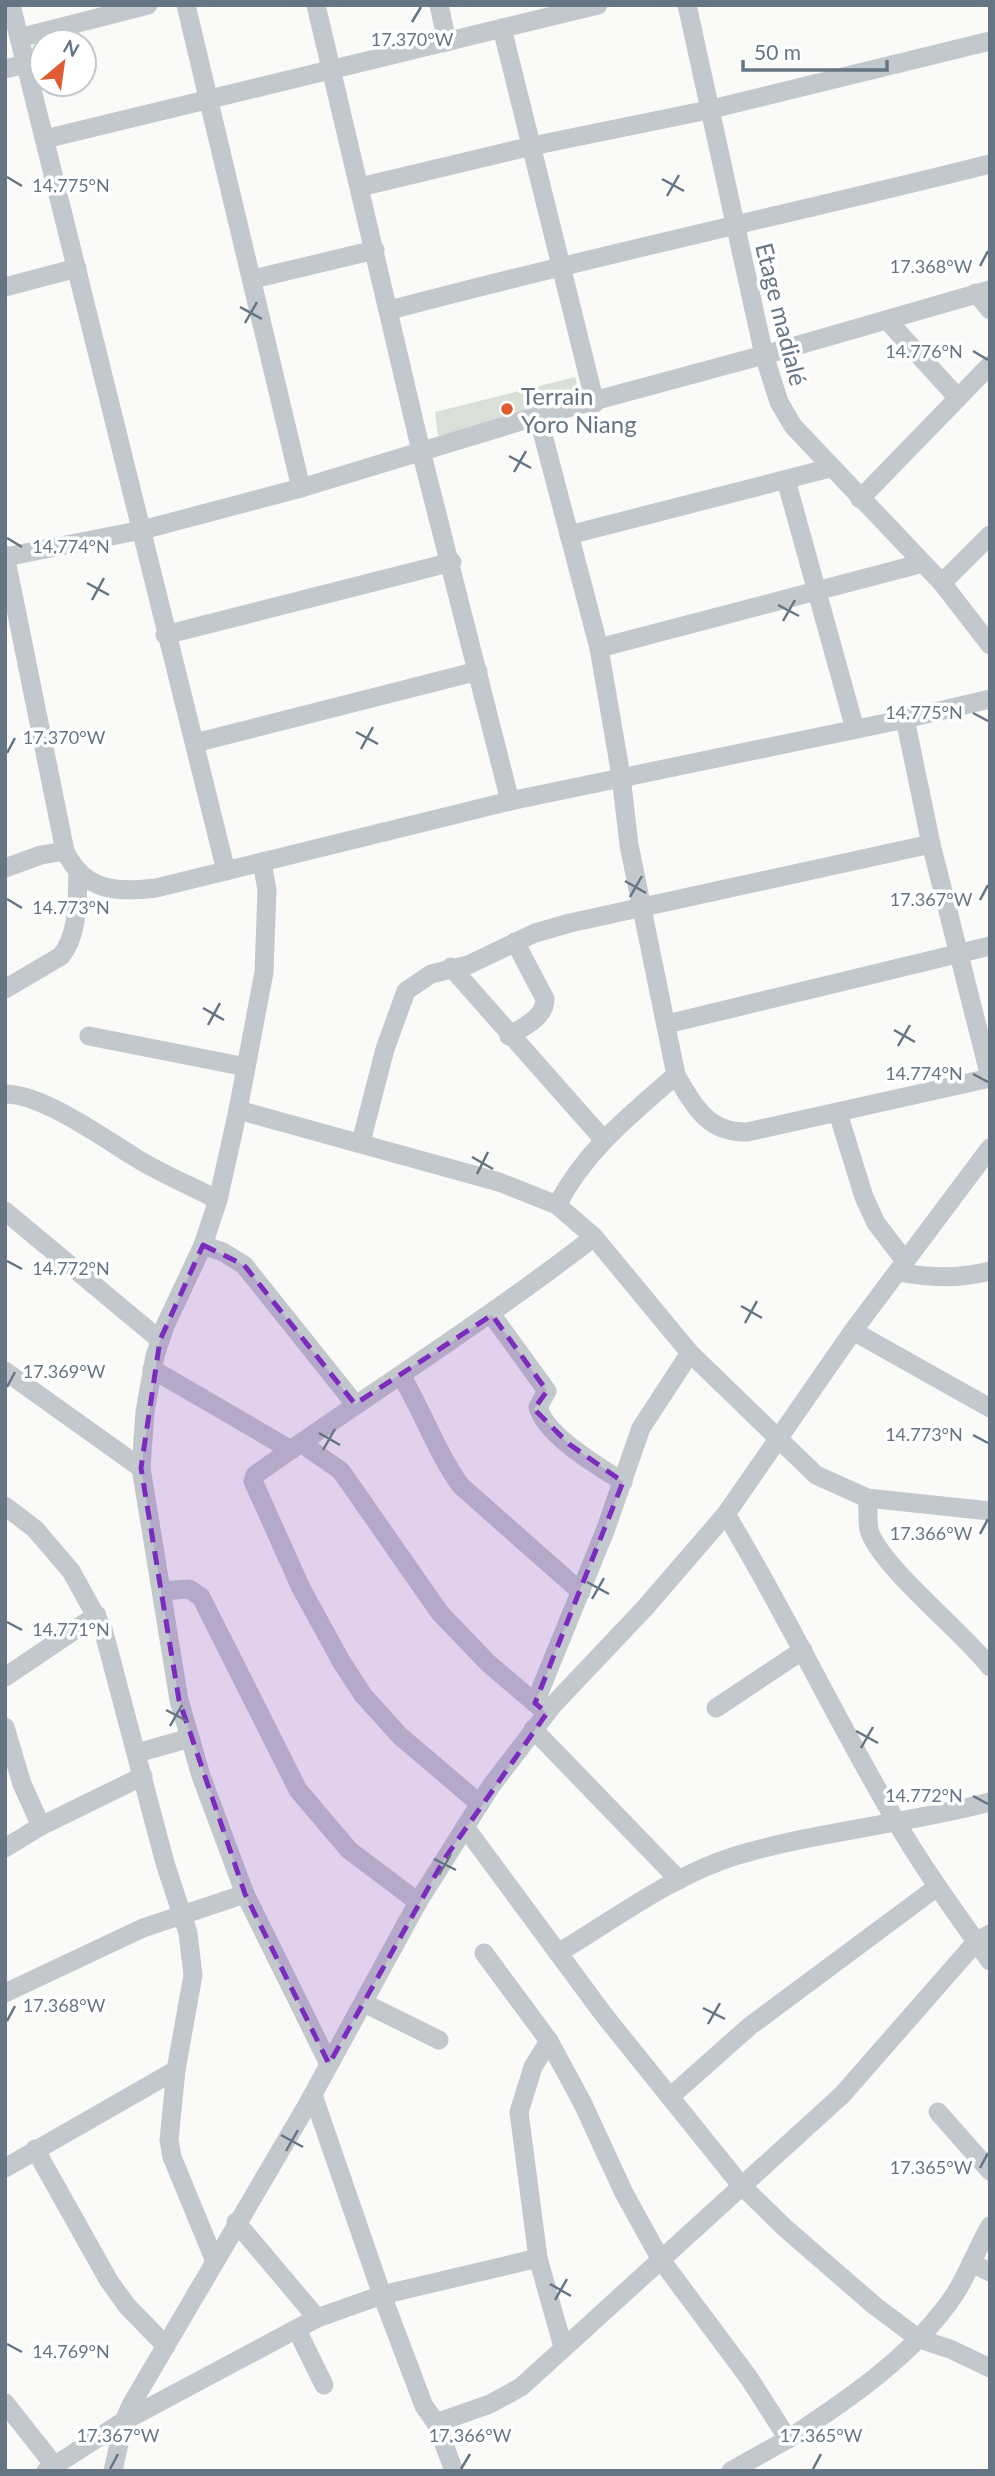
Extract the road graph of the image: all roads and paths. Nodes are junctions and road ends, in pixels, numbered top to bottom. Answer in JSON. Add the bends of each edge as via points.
{"nodes":[{"id":1,"x":11,"y":5,"type":"edge"},
{"id":2,"x":148,"y":5,"type":"edge"},
{"id":3,"x":186,"y":5,"type":"edge"},
{"id":4,"x":316,"y":5,"type":"edge"},
{"id":5,"x":439,"y":5,"type":"edge"},
{"id":6,"x":598,"y":5,"type":"edge"},
{"id":7,"x":687,"y":5,"type":"edge"},
{"id":8,"x":558,"y":10,"type":"edge"},
{"id":9,"x":502,"y":28,"type":"junction"},
{"id":10,"x":19,"y":38,"type":"junction"},
{"id":11,"x":990,"y":41,"type":"edge"},
{"id":12,"x":447,"y":42,"type":"junction"},
{"id":13,"x":26,"y":64,"type":"junction"},
{"id":14,"x":331,"y":68,"type":"junction"},
{"id":15,"x":5,"y":69,"type":"edge"},
{"id":16,"x":210,"y":98,"type":"junction"},
{"id":17,"x":708,"y":110,"type":"junction"},
{"id":18,"x":45,"y":139,"type":"junction"},
{"id":19,"x":532,"y":146,"type":"junction"},
{"id":20,"x":990,"y":164,"type":"edge"},
{"id":21,"x":360,"y":187,"type":"junction"},
{"id":22,"x":735,"y":227,"type":"junction"},
{"id":23,"x":375,"y":250,"type":"junction"},
{"id":24,"x":562,"y":264,"type":"junction"},
{"id":25,"x":77,"y":268,"type":"junction"},
{"id":26,"x":253,"y":279,"type":"junction"},
{"id":27,"x":5,"y":287,"type":"edge"},
{"id":28,"x":983,"y":291,"type":"edge"},
{"id":29,"x":390,"y":310,"type":"junction"},
{"id":30,"x":990,"y":310,"type":"edge"},
{"id":31,"x":887,"y":320,"type":"junction"},
{"id":32,"x":764,"y":355,"type":"junction"},
{"id":33,"x":990,"y":365,"type":"edge"},
{"id":34,"x":958,"y":398,"type":"junction"},
{"id":35,"x":596,"y":403,"type":"junction"},
{"id":36,"x":538,"y":416,"type":"junction"},
{"id":37,"x":421,"y":451,"type":"junction"},
{"id":38,"x":830,"y":468,"type":"junction"},
{"id":39,"x":786,"y":480,"type":"junction"},
{"id":40,"x":301,"y":488,"type":"junction"},
{"id":41,"x":860,"y":499,"type":"junction"},
{"id":42,"x":142,"y":530,"type":"junction"},
{"id":43,"x":569,"y":535,"type":"junction"},
{"id":44,"x":990,"y":535,"type":"edge"},
{"id":45,"x":5,"y":556,"type":"edge"},
{"id":46,"x":452,"y":562,"type":"junction"},
{"id":47,"x":923,"y":563,"type":"junction"},
{"id":48,"x":942,"y":583,"type":"junction"},
{"id":49,"x":817,"y":591,"type":"junction"},
{"id":50,"x":165,"y":635,"type":"junction"},
{"id":51,"x":990,"y":645,"type":"edge"},
{"id":52,"x":599,"y":648,"type":"junction"},
{"id":53,"x":478,"y":671,"type":"junction"},
{"id":54,"x":990,"y":699,"type":"edge"},
{"id":55,"x":905,"y":719,"type":"junction"},
{"id":56,"x":855,"y":729,"type":"junction"},
{"id":57,"x":195,"y":743,"type":"junction"},
{"id":58,"x":621,"y":776,"type":"junction"},
{"id":59,"x":510,"y":801,"type":"junction"},
{"id":60,"x":931,"y":844,"type":"junction"},
{"id":61,"x":65,"y":851,"type":"junction"},
{"id":62,"x":262,"y":862,"type":"junction"},
{"id":63,"x":5,"y":868,"type":"edge"},
{"id":64,"x":226,"y":870,"type":"junction"},
{"id":65,"x":78,"y":872,"type":"junction"},
{"id":66,"x":641,"y":909,"type":"junction"},
{"id":67,"x":515,"y":942,"type":"junction"},
{"id":68,"x":990,"y":946,"type":"edge"},
{"id":69,"x":959,"y":953,"type":"junction"},
{"id":70,"x":451,"y":967,"type":"junction"},
{"id":71,"x":5,"y":989,"type":"edge"},
{"id":72,"x":667,"y":1024,"type":"junction"},
{"id":73,"x":89,"y":1036,"type":"dead end"},
{"id":74,"x":509,"y":1036,"type":"junction"},
{"id":75,"x":246,"y":1067,"type":"junction"},
{"id":76,"x":676,"y":1075,"type":"junction"},
{"id":77,"x":990,"y":1077,"type":"edge"},
{"id":78,"x":5,"y":1094,"type":"edge"},
{"id":79,"x":238,"y":1110,"type":"junction"},
{"id":80,"x":838,"y":1113,"type":"junction"},
{"id":81,"x":603,"y":1139,"type":"junction"},
{"id":82,"x":361,"y":1142,"type":"junction"},
{"id":83,"x":987,"y":1158,"type":"edge"},
{"id":84,"x":218,"y":1200,"type":"junction"},
{"id":85,"x":557,"y":1205,"type":"junction"},
{"id":86,"x":5,"y":1211,"type":"edge"},
{"id":87,"x":594,"y":1237,"type":"junction"},
{"id":88,"x":203,"y":1245,"type":"junction"},
{"id":89,"x":902,"y":1266,"type":"junction"},
{"id":90,"x":990,"y":1271,"type":"edge"},
{"id":91,"x":492,"y":1315,"type":"junction"},
{"id":92,"x":853,"y":1331,"type":"junction"},
{"id":93,"x":160,"y":1340,"type":"junction"},
{"id":94,"x":690,"y":1353,"type":"junction"},
{"id":95,"x":152,"y":1369,"type":"junction"},
{"id":96,"x":5,"y":1371,"type":"edge"},
{"id":97,"x":402,"y":1377,"type":"junction"},
{"id":98,"x":355,"y":1404,"type":"junction"},
{"id":99,"x":990,"y":1408,"type":"edge"},
{"id":100,"x":780,"y":1438,"type":"junction"},
{"id":101,"x":296,"y":1447,"type":"junction"},
{"id":102,"x":142,"y":1468,"type":"junction"},
{"id":103,"x":623,"y":1482,"type":"junction"},
{"id":104,"x":867,"y":1498,"type":"junction"},
{"id":105,"x":5,"y":1506,"type":"edge"},
{"id":106,"x":990,"y":1511,"type":"edge"},
{"id":107,"x":726,"y":1514,"type":"junction"},
{"id":108,"x":162,"y":1591,"type":"junction"},
{"id":109,"x":581,"y":1592,"type":"junction"},
{"id":110,"x":97,"y":1615,"type":"junction"},
{"id":111,"x":803,"y":1650,"type":"junction"},
{"id":112,"x":990,"y":1667,"type":"edge"},
{"id":113,"x":5,"y":1676,"type":"edge"},
{"id":114,"x":541,"y":1708,"type":"junction"},
{"id":115,"x":716,"y":1708,"type":"dead end"},
{"id":116,"x":5,"y":1727,"type":"edge"},
{"id":117,"x":533,"y":1729,"type":"junction"},
{"id":118,"x":190,"y":1738,"type":"junction"},
{"id":119,"x":137,"y":1753,"type":"junction"},
{"id":120,"x":143,"y":1776,"type":"junction"},
{"id":121,"x":990,"y":1802,"type":"edge"},
{"id":122,"x":480,"y":1804,"type":"junction"},
{"id":123,"x":897,"y":1824,"type":"junction"},
{"id":124,"x":41,"y":1826,"type":"junction"},
{"id":125,"x":465,"y":1827,"type":"junction"},
{"id":126,"x":5,"y":1848,"type":"edge"},
{"id":127,"x":679,"y":1880,"type":"junction"},
{"id":128,"x":937,"y":1887,"type":"junction"},
{"id":129,"x":245,"y":1894,"type":"junction"},
{"id":130,"x":418,"y":1902,"type":"junction"},
{"id":131,"x":183,"y":1913,"type":"junction"},
{"id":132,"x":983,"y":1938,"type":"edge"},
{"id":133,"x":484,"y":1953,"type":"dead end"},
{"id":134,"x":558,"y":1954,"type":"junction"},
{"id":135,"x":990,"y":1961,"type":"edge"},
{"id":136,"x":5,"y":1993,"type":"edge"},
{"id":137,"x":363,"y":2003,"type":"junction"},
{"id":138,"x":439,"y":2040,"type":"dead end"},
{"id":139,"x":549,"y":2041,"type":"junction"},
{"id":140,"x":329,"y":2064,"type":"junction"},
{"id":141,"x":176,"y":2070,"type":"junction"},
{"id":142,"x":313,"y":2095,"type":"junction"},
{"id":143,"x":670,"y":2097,"type":"junction"},
{"id":144,"x":938,"y":2112,"type":"dead end"},
{"id":145,"x":35,"y":2150,"type":"junction"},
{"id":146,"x":5,"y":2168,"type":"edge"},
{"id":147,"x":990,"y":2171,"type":"edge"},
{"id":148,"x":740,"y":2184,"type":"junction"},
{"id":149,"x":236,"y":2222,"type":"junction"},
{"id":150,"x":990,"y":2226,"type":"edge"},
{"id":151,"x":538,"y":2258,"type":"junction"},
{"id":152,"x":214,"y":2259,"type":"junction"},
{"id":153,"x":661,"y":2260,"type":"junction"},
{"id":154,"x":971,"y":2263,"type":"junction"},
{"id":155,"x":990,"y":2272,"type":"edge"},
{"id":156,"x":382,"y":2295,"type":"junction"},
{"id":157,"x":317,"y":2318,"type":"junction"},
{"id":158,"x":297,"y":2330,"type":"junction"},
{"id":159,"x":919,"y":2339,"type":"junction"},
{"id":160,"x":166,"y":2346,"type":"junction"},
{"id":161,"x":563,"y":2347,"type":"junction"},
{"id":162,"x":990,"y":2368,"type":"edge"},
{"id":163,"x":324,"y":2385,"type":"dead end"},
{"id":164,"x":5,"y":2403,"type":"edge"},
{"id":165,"x":124,"y":2421,"type":"junction"},
{"id":166,"x":436,"y":2423,"type":"junction"},
{"id":167,"x":788,"y":2439,"type":"junction"},
{"id":168,"x":50,"y":2468,"type":"edge"},
{"id":169,"x":113,"y":2471,"type":"edge"},
{"id":170,"x":454,"y":2471,"type":"edge"},
{"id":171,"x":731,"y":2471,"type":"edge"}],
"edges":[{"from":1,"to":10,"type":"street"},
{"from":2,"to":10,"type":"street"},
{"from":3,"to":16,"type":"street"},
{"from":4,"to":14,"type":"street"},
{"from":5,"to":12,"type":"street"},
{"from":6,"to":8,"type":"street"},
{"from":7,"to":17,"type":"street","name":"Etage madialé"},
{"from":8,"to":9,"type":"street"},
{"from":9,"to":12,"type":"street"},
{"from":9,"to":19,"type":"street"},
{"from":10,"to":13,"type":"street"},
{"from":11,"to":17,"type":"street"},
{"from":12,"to":14,"type":"street"},
{"from":13,"to":15,"type":"street"},
{"from":13,"to":18,"type":"street"},
{"from":14,"to":16,"type":"street"},
{"from":14,"to":21,"type":"street"},
{"from":16,"to":18,"type":"street"},
{"from":16,"to":26,"type":"street"},
{"from":17,"to":19,"type":"street"},
{"from":17,"to":22,"type":"street","name":"Etage madialé"},
{"from":18,"to":25,"type":"street"},
{"from":19,"to":21,"type":"street"},
{"from":19,"to":24,"type":"street"},
{"from":20,"to":22,"type":"street"},
{"from":21,"to":23,"type":"street"},
{"from":22,"to":24,"type":"street"},
{"from":22,"to":32,"type":"street","name":"Etage madialé"},
{"from":23,"to":26,"type":"street"},
{"from":23,"to":29,"type":"street"},
{"from":24,"to":29,"type":"street"},
{"from":24,"to":35,"type":"street"},
{"from":25,"to":27,"type":"street"},
{"from":25,"to":42,"type":"street"},
{"from":26,"to":40,"type":"street"},
{"from":28,"to":30,"type":"street"},
{"from":28,"to":31,"type":"street"},
{"from":29,"to":37,"type":"street"},
{"from":31,"to":32,"type":"street"},
{"from":31,"to":34,"type":"street"},
{"from":32,"to":35,"type":"street"},
{"from":32,"to":38,"type":"street","name":"Etage madialé","via":[[779,402],[793,426]]},
{"from":33,"to":34,"type":"street"},
{"from":34,"to":41,"type":"street"},
{"from":35,"to":36,"type":"street"},
{"from":36,"to":37,"type":"street"},
{"from":36,"to":43,"type":"street"},
{"from":37,"to":40,"type":"street"},
{"from":37,"to":46,"type":"street"},
{"from":38,"to":39,"type":"street"},
{"from":38,"to":41,"type":"street","name":"Etage madialé"},
{"from":39,"to":43,"type":"street"},
{"from":39,"to":49,"type":"street"},
{"from":40,"to":42,"type":"street"},
{"from":41,"to":47,"type":"street","name":"Etage madialé"},
{"from":42,"to":45,"type":"street"},
{"from":42,"to":50,"type":"street"},
{"from":43,"to":52,"type":"street"},
{"from":44,"to":48,"type":"street"},
{"from":45,"to":61,"type":"street"},
{"from":46,"to":50,"type":"street"},
{"from":46,"to":53,"type":"street"},
{"from":47,"to":48,"type":"street","name":"Etage madialé"},
{"from":47,"to":49,"type":"street"},
{"from":48,"to":51,"type":"street","name":"Etage madialé"},
{"from":49,"to":52,"type":"street"},
{"from":49,"to":56,"type":"street"},
{"from":50,"to":57,"type":"street"},
{"from":52,"to":58,"type":"street"},
{"from":53,"to":57,"type":"street"},
{"from":53,"to":59,"type":"street"},
{"from":54,"to":55,"type":"street"},
{"from":55,"to":56,"type":"street"},
{"from":55,"to":60,"type":"street"},
{"from":56,"to":58,"type":"street"},
{"from":57,"to":64,"type":"street"},
{"from":58,"to":59,"type":"street"},
{"from":58,"to":66,"type":"street"},
{"from":59,"to":62,"type":"street"},
{"from":60,"to":66,"type":"street"},
{"from":60,"to":69,"type":"street"},
{"from":61,"to":63,"type":"street"},
{"from":61,"to":65,"type":"street"},
{"from":62,"to":64,"type":"street"},
{"from":62,"to":75,"type":"street","via":[[267,890],[264,972]]},
{"from":64,"to":65,"type":"street","via":[[129,892],[98,886]]},
{"from":65,"to":71,"type":"street","via":[[67,949]]},
{"from":66,"to":67,"type":"street","via":[[570,923]]},
{"from":66,"to":72,"type":"street"},
{"from":67,"to":70,"type":"street","via":[[468,965]]},
{"from":67,"to":74,"type":"street","via":[[545,1006]]},
{"from":68,"to":69,"type":"street"},
{"from":69,"to":72,"type":"street"},
{"from":69,"to":77,"type":"street"},
{"from":70,"to":74,"type":"street"},
{"from":70,"to":82,"type":"street","via":[[419,981],[402,998]]},
{"from":72,"to":76,"type":"street"},
{"from":73,"to":75,"type":"street"},
{"from":74,"to":81,"type":"street"},
{"from":75,"to":79,"type":"street"},
{"from":76,"to":80,"type":"street","via":[[694,1104],[723,1131],[747,1132]]},
{"from":76,"to":81,"type":"street"},
{"from":77,"to":80,"type":"street"},
{"from":78,"to":84,"type":"street","via":[[86,1125],[136,1158]]},
{"from":79,"to":82,"type":"street"},
{"from":79,"to":84,"type":"street"},
{"from":80,"to":89,"type":"street","via":[[864,1197]]},
{"from":81,"to":85,"type":"street"},
{"from":82,"to":85,"type":"street","via":[[499,1182]]},
{"from":83,"to":89,"type":"street"},
{"from":84,"to":88,"type":"street"},
{"from":85,"to":87,"type":"street"},
{"from":86,"to":93,"type":"street"},
{"from":87,"to":91,"type":"street"},
{"from":87,"to":94,"type":"street"},
{"from":88,"to":93,"type":"street"},
{"from":88,"to":98,"type":"street","via":[[244,1265]]},
{"from":89,"to":90,"type":"street","via":[[932,1278]]},
{"from":89,"to":92,"type":"street"},
{"from":91,"to":97,"type":"street"},
{"from":91,"to":103,"type":"street","via":[[547,1391],[538,1407],[542,1417],[588,1459]]},
{"from":92,"to":99,"type":"street"},
{"from":92,"to":100,"type":"street"},
{"from":93,"to":95,"type":"street"},
{"from":94,"to":100,"type":"street"},
{"from":94,"to":103,"type":"street","via":[[641,1428]]},
{"from":95,"to":101,"type":"street"},
{"from":95,"to":102,"type":"street"},
{"from":96,"to":102,"type":"street"},
{"from":97,"to":98,"type":"street"},
{"from":97,"to":109,"type":"street","via":[[461,1486]]},
{"from":98,"to":101,"type":"street"},
{"from":100,"to":104,"type":"street","via":[[816,1475]]},
{"from":100,"to":107,"type":"street"},
{"from":101,"to":114,"type":"street","via":[[341,1471],[440,1614]]},
{"from":101,"to":122,"type":"street","via":[[255,1475],[254,1486],[328,1640],[381,1717]]},
{"from":102,"to":108,"type":"street"},
{"from":103,"to":109,"type":"street"},
{"from":104,"to":106,"type":"street"},
{"from":104,"to":112,"type":"street","via":[[868,1527],[882,1554]]},
{"from":105,"to":110,"type":"street","via":[[54,1550]]},
{"from":107,"to":111,"type":"street"},
{"from":107,"to":114,"type":"street"},
{"from":108,"to":118,"type":"street","via":[[179,1700]]},
{"from":108,"to":130,"type":"street","via":[[188,1589],[201,1597],[298,1790],[349,1850]]},
{"from":109,"to":114,"type":"street"},
{"from":110,"to":113,"type":"street"},
{"from":110,"to":119,"type":"street"},
{"from":111,"to":115,"type":"street"},
{"from":111,"to":123,"type":"street"},
{"from":114,"to":117,"type":"street"},
{"from":116,"to":124,"type":"street","via":[[22,1784]]},
{"from":117,"to":122,"type":"street"},
{"from":117,"to":127,"type":"street"},
{"from":118,"to":119,"type":"street"},
{"from":118,"to":129,"type":"street"},
{"from":119,"to":120,"type":"street"},
{"from":120,"to":124,"type":"street"},
{"from":120,"to":131,"type":"street","via":[[164,1863]]},
{"from":121,"to":123,"type":"street"},
{"from":122,"to":125,"type":"street"},
{"from":123,"to":127,"type":"street","via":[[857,1828],[735,1856]]},
{"from":123,"to":128,"type":"street"},
{"from":124,"to":126,"type":"street"},
{"from":125,"to":130,"type":"street"},
{"from":125,"to":134,"type":"street"},
{"from":127,"to":134,"type":"street"},
{"from":128,"to":132,"type":"street"},
{"from":128,"to":143,"type":"street","via":[[750,2026]]},
{"from":129,"to":131,"type":"street"},
{"from":129,"to":140,"type":"street"},
{"from":130,"to":137,"type":"street"},
{"from":131,"to":136,"type":"street"},
{"from":131,"to":141,"type":"street","via":[[193,1975]]},
{"from":132,"to":135,"type":"street"},
{"from":132,"to":148,"type":"street","via":[[842,2095]]},
{"from":133,"to":139,"type":"street"},
{"from":134,"to":143,"type":"street"},
{"from":137,"to":138,"type":"street"},
{"from":137,"to":140,"type":"street"},
{"from":139,"to":151,"type":"street","via":[[533,2067],[519,2112]]},
{"from":139,"to":153,"type":"street"},
{"from":140,"to":142,"type":"street"},
{"from":141,"to":145,"type":"street"},
{"from":141,"to":152,"type":"street","via":[[169,2140],[172,2157]]},
{"from":142,"to":149,"type":"street"},
{"from":142,"to":156,"type":"street"},
{"from":143,"to":148,"type":"street"},
{"from":144,"to":147,"type":"street"},
{"from":145,"to":146,"type":"street"},
{"from":145,"to":160,"type":"street","via":[[109,2281]]},
{"from":148,"to":153,"type":"street"},
{"from":148,"to":159,"type":"street","via":[[875,2306]]},
{"from":149,"to":152,"type":"street"},
{"from":149,"to":157,"type":"street"},
{"from":150,"to":154,"type":"street"},
{"from":151,"to":156,"type":"street"},
{"from":151,"to":161,"type":"street"},
{"from":152,"to":160,"type":"street"},
{"from":153,"to":161,"type":"street"},
{"from":153,"to":167,"type":"street","via":[[750,2378]]},
{"from":154,"to":155,"type":"street"},
{"from":154,"to":159,"type":"street","via":[[953,2296]]},
{"from":156,"to":157,"type":"street"},
{"from":156,"to":166,"type":"street","via":[[424,2406]]},
{"from":157,"to":158,"type":"street"},
{"from":158,"to":163,"type":"street"},
{"from":158,"to":165,"type":"street"},
{"from":159,"to":162,"type":"street"},
{"from":159,"to":167,"type":"street","via":[[858,2390]]},
{"from":160,"to":165,"type":"street"},
{"from":161,"to":166,"type":"street","via":[[521,2387],[490,2404]]},
{"from":164,"to":168,"type":"street"},
{"from":165,"to":168,"type":"street"},
{"from":165,"to":169,"type":"street"},
{"from":166,"to":170,"type":"street"},
{"from":167,"to":171,"type":"street"}]}
